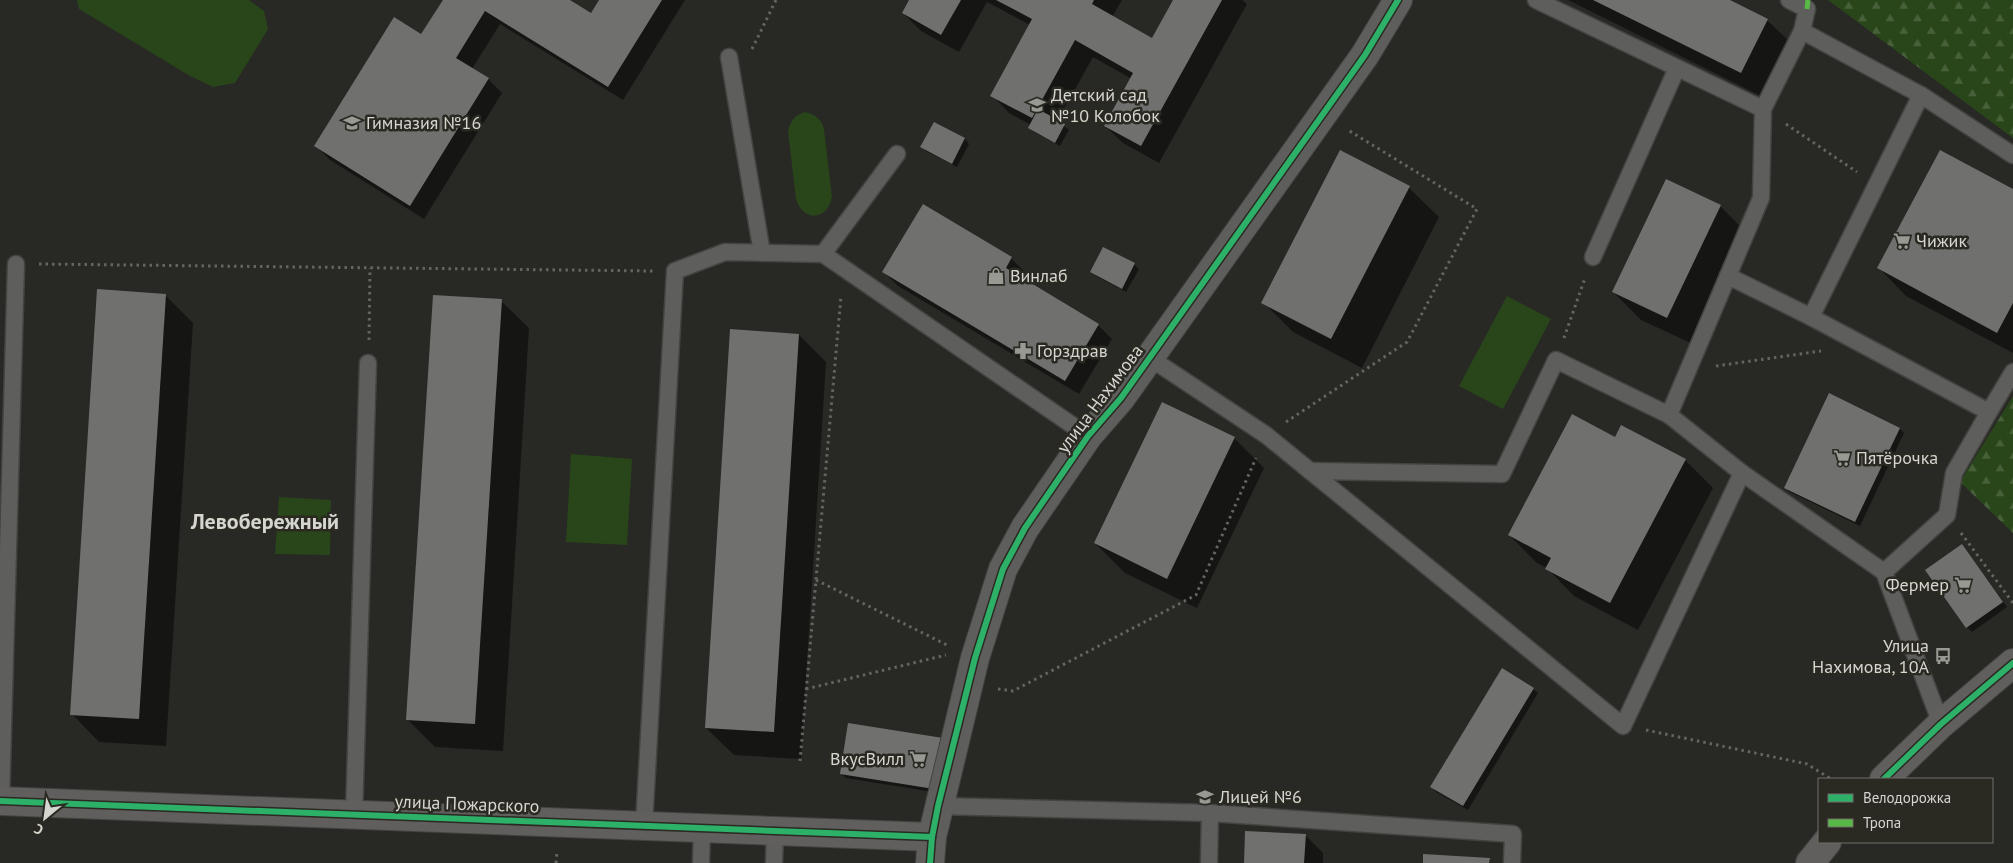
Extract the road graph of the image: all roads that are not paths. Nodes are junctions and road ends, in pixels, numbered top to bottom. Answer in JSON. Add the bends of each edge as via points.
{"nodes":[{"id":1,"x":1398,"y":0,"type":"edge"},
{"id":2,"x":1536,"y":0,"type":"edge"},
{"id":3,"x":1789,"y":0,"type":"edge"},
{"id":4,"x":1802,"y":31,"type":"junction"},
{"id":5,"x":731,"y":64,"type":"road end"},
{"id":6,"x":1677,"y":68,"type":"junction"},
{"id":7,"x":1921,"y":95,"type":"junction"},
{"id":8,"x":1763,"y":109,"type":"junction"},
{"id":9,"x":897,"y":154,"type":"dead end"},
{"id":10,"x":2013,"y":155,"type":"edge"},
{"id":11,"x":762,"y":253,"type":"junction"},
{"id":12,"x":823,"y":254,"type":"junction"},
{"id":13,"x":1593,"y":257,"type":"road end"},
{"id":14,"x":16,"y":264,"type":"road end"},
{"id":15,"x":1728,"y":276,"type":"junction"},
{"id":16,"x":1811,"y":317,"type":"junction"},
{"id":17,"x":1150,"y":358,"type":"junction"},
{"id":18,"x":368,"y":363,"type":"road end"},
{"id":19,"x":2013,"y":372,"type":"edge"},
{"id":20,"x":1989,"y":412,"type":"junction"},
{"id":21,"x":1669,"y":415,"type":"junction"},
{"id":22,"x":1088,"y":436,"type":"junction"},
{"id":23,"x":1310,"y":471,"type":"junction"},
{"id":24,"x":1742,"y":473,"type":"junction"},
{"id":25,"x":1884,"y":572,"type":"junction"},
{"id":26,"x":2013,"y":663,"type":"edge"},
{"id":27,"x":1941,"y":724,"type":"junction"},
{"id":28,"x":1885,"y":778,"type":"edge"},
{"id":29,"x":0,"y":801,"type":"edge"},
{"id":30,"x":938,"y":806,"type":"junction"},
{"id":31,"x":1210,"y":813,"type":"junction"},
{"id":32,"x":354,"y":815,"type":"junction"},
{"id":33,"x":644,"y":825,"type":"junction"},
{"id":34,"x":702,"y":828,"type":"junction"},
{"id":35,"x":775,"y":830,"type":"junction"},
{"id":36,"x":1826,"y":843,"type":"edge"},
{"id":37,"x":931,"y":850,"type":"edge"},
{"id":38,"x":701,"y":863,"type":"edge"},
{"id":39,"x":774,"y":863,"type":"edge"},
{"id":40,"x":1208,"y":863,"type":"edge"},
{"id":41,"x":1512,"y":863,"type":"edge"},
{"id":42,"x":1810,"y":863,"type":"edge"}],
"edges":[{"from":1,"to":17,"type":"street","name":"улица Нахимова","via":[[1365,55]]},
{"from":2,"to":6,"type":"lane"},
{"from":3,"to":4,"type":"lane","via":[[1807,9]]},
{"from":4,"to":7,"type":"lane"},
{"from":4,"to":8,"type":"lane"},
{"from":5,"to":11,"type":"lane"},
{"from":6,"to":8,"type":"lane"},
{"from":6,"to":13,"type":"lane"},
{"from":7,"to":10,"type":"lane"},
{"from":7,"to":16,"type":"lane"},
{"from":8,"to":15,"type":"lane","via":[[1761,198]]},
{"from":9,"to":12,"type":"lane"},
{"from":11,"to":12,"type":"lane"},
{"from":11,"to":33,"type":"lane","via":[[725,252],[675,271]]},
{"from":12,"to":22,"type":"lane"},
{"from":14,"to":29,"type":"lane"},
{"from":15,"to":16,"type":"lane"},
{"from":15,"to":21,"type":"lane"},
{"from":16,"to":20,"type":"lane"},
{"from":17,"to":22,"type":"street","name":"улица Нахимова","via":[[1122,398]]},
{"from":17,"to":23,"type":"lane","via":[[1266,435]]},
{"from":18,"to":32,"type":"lane"},
{"from":19,"to":20,"type":"lane"},
{"from":20,"to":25,"type":"lane","via":[[1954,473],[1947,515]]},
{"from":21,"to":23,"type":"lane","via":[[1556,360],[1502,474]]},
{"from":21,"to":24,"type":"lane"},
{"from":22,"to":30,"type":"street","name":"улица Нахимова","via":[[1025,528],[1003,569],[975,658]]},
{"from":23,"to":24,"type":"lane","via":[[1623,726]]},
{"from":24,"to":25,"type":"lane"},
{"from":25,"to":27,"type":"lane"},
{"from":26,"to":27,"type":"street"},
{"from":27,"to":28,"type":"street"},
{"from":29,"to":32,"type":"street","name":"улица Пожарского"},
{"from":30,"to":31,"type":"lane"},
{"from":30,"to":37,"type":"street","name":"улица Нахимова"},
{"from":31,"to":40,"type":"lane"},
{"from":31,"to":41,"type":"lane","via":[[1513,834]]},
{"from":32,"to":33,"type":"street","name":"улица Пожарского"},
{"from":33,"to":34,"type":"street","name":"улица Пожарского"},
{"from":34,"to":35,"type":"street","name":"улица Пожарского"},
{"from":34,"to":38,"type":"lane"},
{"from":35,"to":37,"type":"street","name":"улица Пожарского"},
{"from":35,"to":39,"type":"lane"},
{"from":36,"to":42,"type":"street"}]}
